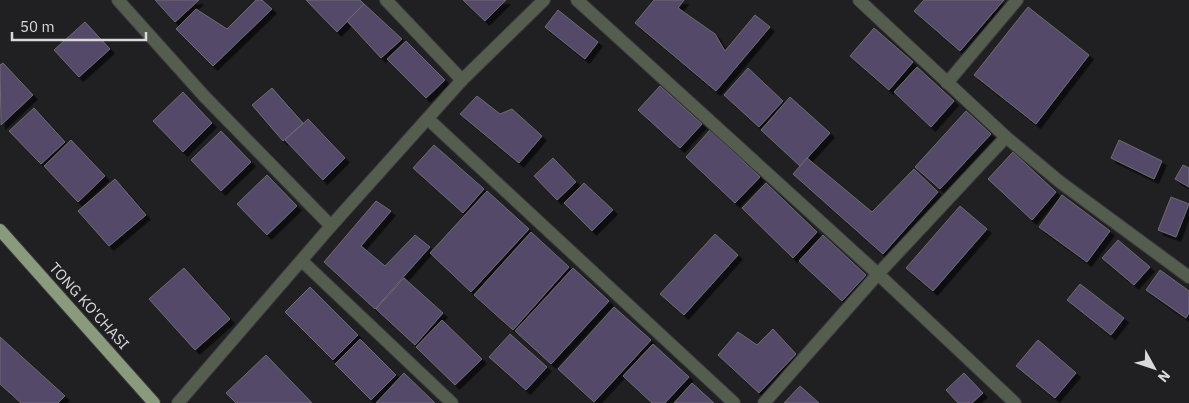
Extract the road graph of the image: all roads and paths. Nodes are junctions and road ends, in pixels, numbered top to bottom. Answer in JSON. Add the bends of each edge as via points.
{"nodes":[{"id":1,"x":118,"y":0,"type":"edge"},
{"id":2,"x":386,"y":0,"type":"edge"},
{"id":3,"x":544,"y":0,"type":"edge"},
{"id":4,"x":577,"y":0,"type":"edge"},
{"id":5,"x":859,"y":0,"type":"edge"},
{"id":6,"x":1017,"y":0,"type":"edge"},
{"id":7,"x":462,"y":80,"type":"junction"},
{"id":8,"x":947,"y":83,"type":"junction"},
{"id":9,"x":428,"y":119,"type":"junction"},
{"id":10,"x":1006,"y":137,"type":"junction"},
{"id":11,"x":331,"y":226,"type":"junction"},
{"id":12,"x":0,"y":230,"type":"edge"},
{"id":13,"x":302,"y":261,"type":"junction"},
{"id":14,"x":878,"y":274,"type":"junction"},
{"id":15,"x":1189,"y":277,"type":"edge"},
{"id":16,"x":154,"y":403,"type":"edge"},
{"id":17,"x":178,"y":403,"type":"edge"},
{"id":18,"x":452,"y":403,"type":"edge"},
{"id":19,"x":734,"y":403,"type":"edge"},
{"id":20,"x":764,"y":403,"type":"edge"},
{"id":21,"x":1015,"y":403,"type":"edge"}],
"edges":[{"from":1,"to":11,"type":"street","via":[[211,103]]},
{"from":2,"to":7,"type":"street"},
{"from":3,"to":7,"type":"street"},
{"from":4,"to":14,"type":"street"},
{"from":5,"to":8,"type":"street"},
{"from":6,"to":8,"type":"street"},
{"from":7,"to":9,"type":"street"},
{"from":8,"to":10,"type":"street"},
{"from":9,"to":11,"type":"street"},
{"from":9,"to":19,"type":"street"},
{"from":10,"to":14,"type":"street"},
{"from":10,"to":15,"type":"street","via":[[1060,182]]},
{"from":11,"to":13,"type":"street"},
{"from":12,"to":16,"type":"main road","name":"TONG KO'CHASI"},
{"from":13,"to":17,"type":"street"},
{"from":13,"to":18,"type":"street"},
{"from":14,"to":20,"type":"street"},
{"from":14,"to":21,"type":"street"}]}
